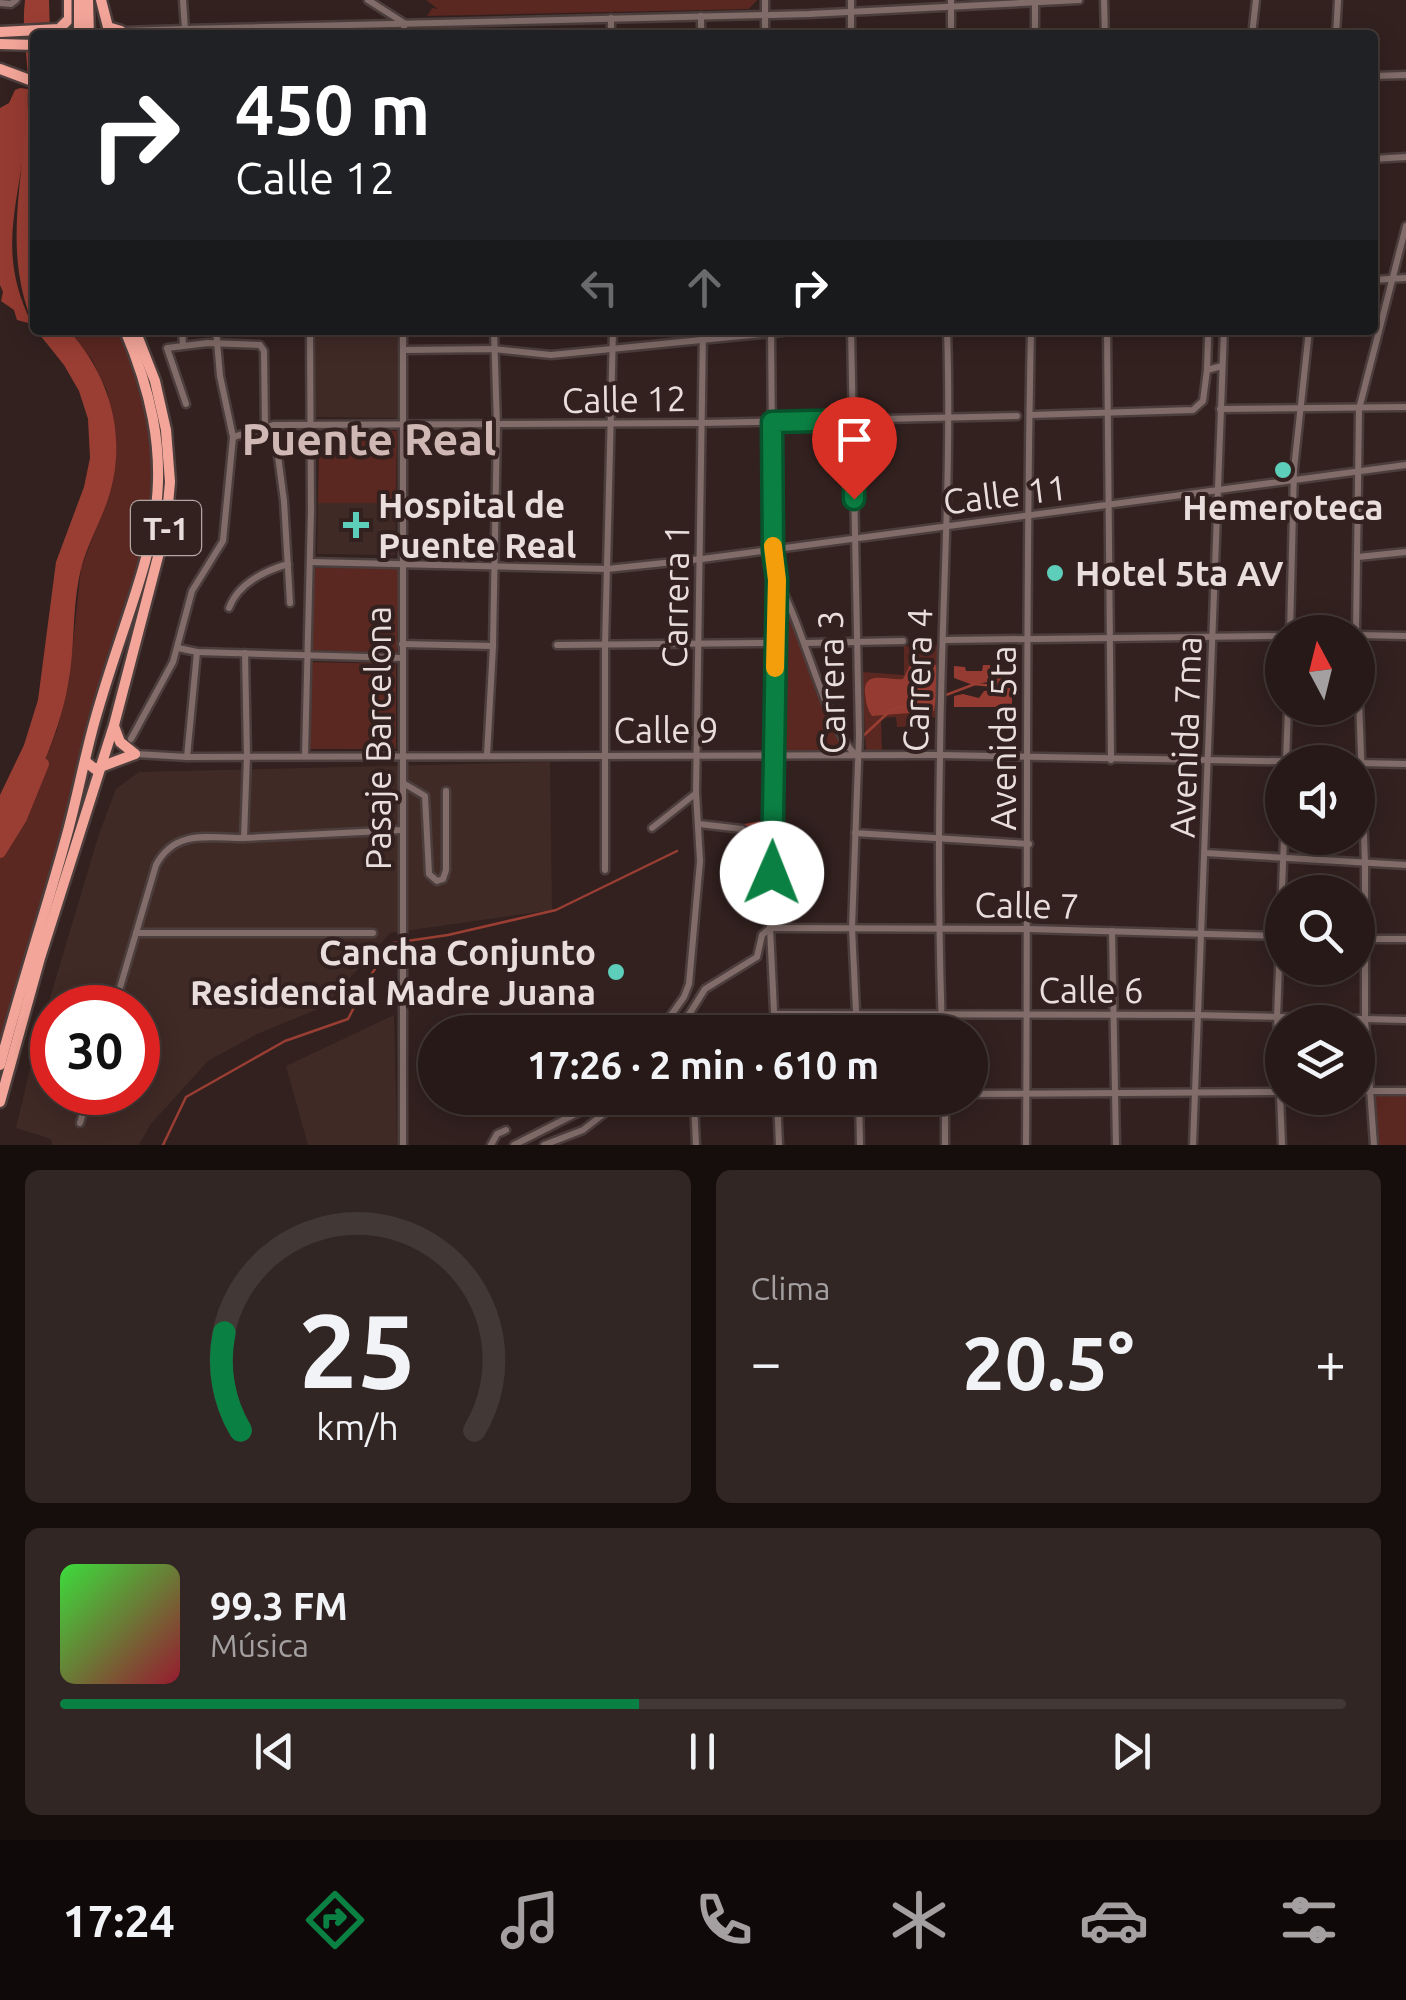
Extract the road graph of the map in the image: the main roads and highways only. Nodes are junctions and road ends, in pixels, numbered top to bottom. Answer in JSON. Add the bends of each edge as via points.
{"nodes":[{"id":1,"x":78,"y":0,"type":"edge"},
{"id":2,"x":88,"y":0,"type":"edge"},
{"id":3,"x":101,"y":5,"type":"edge"},
{"id":4,"x":69,"y":6,"type":"edge"},
{"id":5,"x":57,"y":30,"type":"edge"},
{"id":6,"x":83,"y":30,"type":"edge"},
{"id":7,"x":85,"y":30,"type":"edge"},
{"id":8,"x":113,"y":30,"type":"edge"},
{"id":9,"x":30,"y":31,"type":"edge"},
{"id":10,"x":0,"y":32,"type":"edge"},
{"id":11,"x":0,"y":44,"type":"edge"},
{"id":12,"x":30,"y":46,"type":"edge"},
{"id":13,"x":0,"y":69,"type":"edge"},
{"id":14,"x":30,"y":80,"type":"edge"},
{"id":15,"x":126,"y":335,"type":"edge"},
{"id":16,"x":137,"y":335,"type":"edge"},
{"id":17,"x":94,"y":721,"type":"junction"},
{"id":18,"x":114,"y":724,"type":"junction"},
{"id":19,"x":85,"y":761,"type":"junction"},
{"id":20,"x":100,"y":768,"type":"junction"},
{"id":21,"x":0,"y":1065,"type":"edge"},
{"id":22,"x":0,"y":1102,"type":"edge"}],
"edges":[{"from":1,"to":6,"type":"highway","bridge":true},
{"from":2,"to":7,"type":"highway","bridge":true},
{"from":3,"to":4,"type":"highway","via":[[82,16]]},
{"from":3,"to":8,"type":"highway"},
{"from":4,"to":5,"type":"highway","via":[[66,24]]},
{"from":9,"to":10,"type":"highway"},
{"from":11,"to":12,"type":"highway"},
{"from":13,"to":14,"type":"highway"},
{"from":15,"to":17,"type":"highway","number":"T-1","via":[[152,408],[158,506],[136,598]]},
{"from":16,"to":18,"type":"highway","number":"T-1","via":[[162,406],[170,482],[160,552]]},
{"from":17,"to":18,"type":"highway"},
{"from":17,"to":19,"type":"highway","number":"T-1"},
{"from":18,"to":20,"type":"highway","number":"T-1"},
{"from":18,"to":20,"type":"highway","via":[[134,754]]},
{"from":19,"to":20,"type":"highway"},
{"from":19,"to":21,"type":"highway","number":"T-1"},
{"from":20,"to":22,"type":"highway","number":"T-1"}]}
